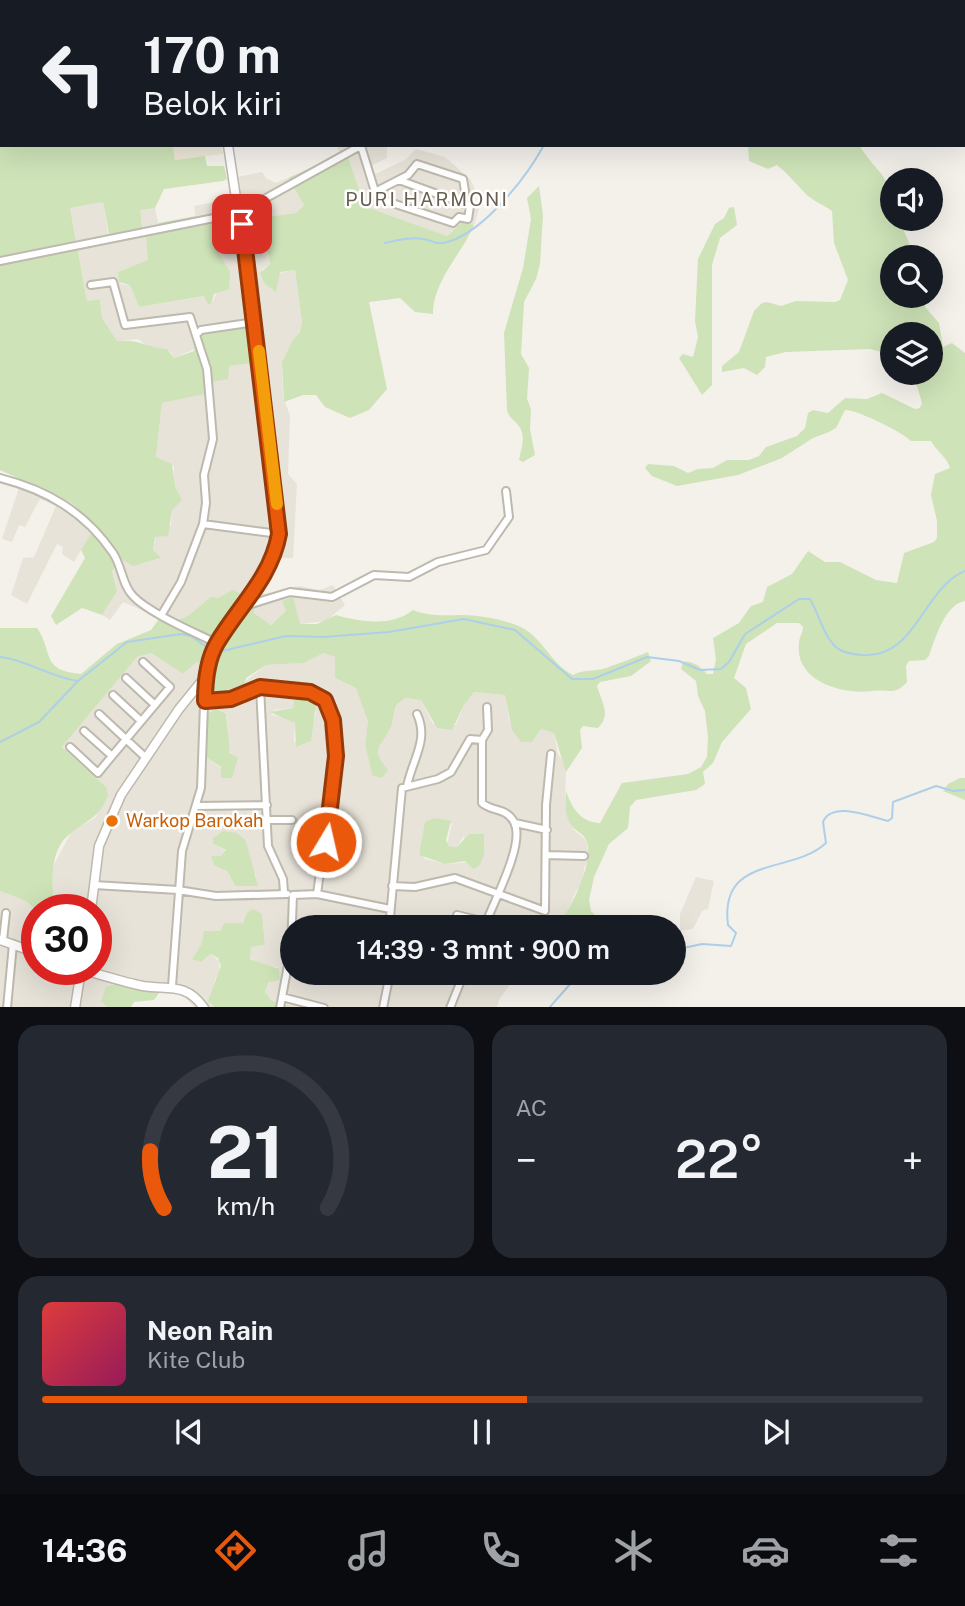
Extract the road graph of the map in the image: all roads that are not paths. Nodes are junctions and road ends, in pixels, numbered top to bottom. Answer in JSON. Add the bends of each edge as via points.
{"nodes":[{"id":1,"x":228,"y":147,"type":"edge"},
{"id":2,"x":359,"y":147,"type":"edge"},
{"id":3,"x":361,"y":147,"type":"edge"},
{"id":4,"x":399,"y":180,"type":"junction"},
{"id":5,"x":373,"y":192,"type":"junction"},
{"id":6,"x":463,"y":203,"type":"junction"},
{"id":7,"x":239,"y":214,"type":"junction"},
{"id":8,"x":0,"y":261,"type":"edge"},
{"id":9,"x":91,"y":285,"type":"dead end"},
{"id":10,"x":255,"y":322,"type":"junction"},
{"id":11,"x":196,"y":335,"type":"junction"},
{"id":12,"x":0,"y":478,"type":"edge"},
{"id":13,"x":506,"y":491,"type":"dead end"},
{"id":14,"x":203,"y":524,"type":"junction"},
{"id":15,"x":279,"y":534,"type":"junction"},
{"id":16,"x":245,"y":606,"type":"junction"},
{"id":17,"x":162,"y":614,"type":"junction"},
{"id":18,"x":215,"y":649,"type":"junction"},
{"id":19,"x":143,"y":662,"type":"dead end"},
{"id":20,"x":205,"y":677,"type":"junction"},
{"id":21,"x":126,"y":678,"type":"dead end"},
{"id":22,"x":260,"y":687,"type":"junction"},
{"id":23,"x":113,"y":695,"type":"dead end"},
{"id":24,"x":205,"y":701,"type":"junction"},
{"id":25,"x":155,"y":705,"type":"junction"},
{"id":26,"x":487,"y":707,"type":"dead end"},
{"id":27,"x":99,"y":714,"type":"dead end"},
{"id":28,"x":417,"y":714,"type":"dead end"},
{"id":29,"x":141,"y":721,"type":"junction"},
{"id":30,"x":84,"y":731,"type":"dead end"},
{"id":31,"x":127,"y":740,"type":"junction"},
{"id":32,"x":482,"y":740,"type":"junction"},
{"id":33,"x":70,"y":747,"type":"dead end"},
{"id":34,"x":551,"y":754,"type":"dead end"},
{"id":35,"x":112,"y":756,"type":"junction"},
{"id":36,"x":145,"y":757,"type":"junction"},
{"id":37,"x":407,"y":786,"type":"junction"},
{"id":38,"x":267,"y":805,"type":"junction"},
{"id":39,"x":197,"y":806,"type":"junction"},
{"id":40,"x":268,"y":820,"type":"junction"},
{"id":41,"x":292,"y":820,"type":"dead end"},
{"id":42,"x":515,"y":822,"type":"junction"},
{"id":43,"x":547,"y":830,"type":"junction"},
{"id":44,"x":546,"y":855,"type":"junction"},
{"id":45,"x":584,"y":856,"type":"dead end"},
{"id":46,"x":94,"y":885,"type":"junction"},
{"id":47,"x":392,"y":886,"type":"junction"},
{"id":48,"x":178,"y":890,"type":"junction"},
{"id":49,"x":284,"y":893,"type":"junction"},
{"id":50,"x":496,"y":893,"type":"junction"},
{"id":51,"x":93,"y":894,"type":"edge"},
{"id":52,"x":317,"y":894,"type":"junction"},
{"id":53,"x":293,"y":895,"type":"junction"},
{"id":54,"x":390,"y":909,"type":"junction"},
{"id":55,"x":6,"y":913,"type":"dead end"},
{"id":56,"x":389,"y":915,"type":"edge"},
{"id":57,"x":488,"y":915,"type":"edge"},
{"id":58,"x":1,"y":940,"type":"edge"},
{"id":59,"x":13,"y":944,"type":"junction"},
{"id":60,"x":21,"y":947,"type":"edge"},
{"id":61,"x":112,"y":978,"type":"edge"},
{"id":62,"x":79,"y":985,"type":"edge"},
{"id":63,"x":388,"y":985,"type":"edge"},
{"id":64,"x":459,"y":985,"type":"edge"},
{"id":65,"x":172,"y":986,"type":"junction"},
{"id":66,"x":282,"y":998,"type":"junction"},
{"id":67,"x":7,"y":1007,"type":"edge"},
{"id":68,"x":75,"y":1007,"type":"edge"},
{"id":69,"x":204,"y":1007,"type":"edge"},
{"id":70,"x":279,"y":1007,"type":"edge"},
{"id":71,"x":324,"y":1007,"type":"edge"},
{"id":72,"x":383,"y":1007,"type":"edge"},
{"id":73,"x":450,"y":1007,"type":"edge"}],
"edges":[{"from":1,"to":7,"type":"street"},
{"from":2,"to":7,"type":"street"},
{"from":3,"to":5,"type":"street"},
{"from":4,"to":5,"type":"street"},
{"from":4,"to":6,"type":"street"},
{"from":4,"to":6,"type":"street","via":[[417,164],[461,178]]},
{"from":5,"to":6,"type":"street","via":[[377,198],[453,223],[458,217],[468,219],[471,208]]},
{"from":7,"to":8,"type":"street"},
{"from":7,"to":10,"type":"street"},
{"from":9,"to":11,"type":"street","via":[[113,282],[125,325],[190,317]]},
{"from":10,"to":11,"type":"street","via":[[201,330]]},
{"from":10,"to":15,"type":"street"},
{"from":11,"to":14,"type":"street","via":[[207,369],[214,429],[204,475]]},
{"from":12,"to":17,"type":"street","via":[[58,499],[80,516],[112,552],[130,594]]},
{"from":13,"to":16,"type":"street","via":[[509,517],[482,552],[438,562],[409,577],[374,575],[332,597],[298,591]]},
{"from":14,"to":15,"type":"street"},
{"from":14,"to":17,"type":"street","via":[[181,582]]},
{"from":15,"to":16,"type":"street","via":[[266,570]]},
{"from":16,"to":18,"type":"street"},
{"from":17,"to":18,"type":"street"},
{"from":18,"to":20,"type":"street"},
{"from":19,"to":25,"type":"street","via":[[170,687]]},
{"from":20,"to":24,"type":"street"},
{"from":20,"to":36,"type":"street"},
{"from":21,"to":25,"type":"street"},
{"from":22,"to":24,"type":"street","via":[[231,699]]},
{"from":22,"to":38,"type":"street"},
{"from":22,"to":52,"type":"street","via":[[310,692],[325,700],[333,720],[334,785]]},
{"from":23,"to":29,"type":"street"},
{"from":24,"to":39,"type":"street"},
{"from":25,"to":29,"type":"street"},
{"from":26,"to":32,"type":"street","via":[[488,730]]},
{"from":27,"to":31,"type":"street"},
{"from":28,"to":37,"type":"street","via":[[424,725],[423,735]]},
{"from":29,"to":31,"type":"street"},
{"from":30,"to":35,"type":"street"},
{"from":31,"to":35,"type":"street"},
{"from":31,"to":36,"type":"street"},
{"from":32,"to":37,"type":"street","via":[[470,739],[452,772]]},
{"from":32,"to":42,"type":"street","via":[[482,803],[504,811]]},
{"from":33,"to":35,"type":"street","via":[[98,773]]},
{"from":34,"to":43,"type":"street"},
{"from":36,"to":46,"type":"street","via":[[121,794],[99,846]]},
{"from":37,"to":47,"type":"street","via":[[402,790]]},
{"from":38,"to":39,"type":"street"},
{"from":38,"to":40,"type":"street"},
{"from":39,"to":48,"type":"street","via":[[182,851]]},
{"from":40,"to":41,"type":"street"},
{"from":40,"to":49,"type":"street","via":[[269,849],[283,879]]},
{"from":42,"to":43,"type":"street"},
{"from":42,"to":50,"type":"street","via":[[514,853]]},
{"from":43,"to":44,"type":"street"},
{"from":44,"to":45,"type":"street"},
{"from":44,"to":50,"type":"street","via":[[545,911]]},
{"from":46,"to":48,"type":"street"},
{"from":46,"to":51,"type":"street"},
{"from":47,"to":50,"type":"street","via":[[415,887],[456,878]]},
{"from":47,"to":54,"type":"street"},
{"from":48,"to":49,"type":"street","via":[[234,897]]},
{"from":48,"to":65,"type":"street"},
{"from":49,"to":53,"type":"street"},
{"from":50,"to":57,"type":"street"},
{"from":52,"to":53,"type":"street"},
{"from":52,"to":54,"type":"street"},
{"from":53,"to":66,"type":"street","via":[[291,949]]},
{"from":54,"to":56,"type":"street"},
{"from":55,"to":58,"type":"street"},
{"from":58,"to":59,"type":"street"},
{"from":59,"to":60,"type":"street"},
{"from":59,"to":67,"type":"street"},
{"from":61,"to":65,"type":"street","via":[[145,986]]},
{"from":62,"to":68,"type":"street"},
{"from":63,"to":72,"type":"street"},
{"from":64,"to":73,"type":"street"},
{"from":65,"to":69,"type":"street"},
{"from":66,"to":70,"type":"street"},
{"from":66,"to":71,"type":"street"}]}
